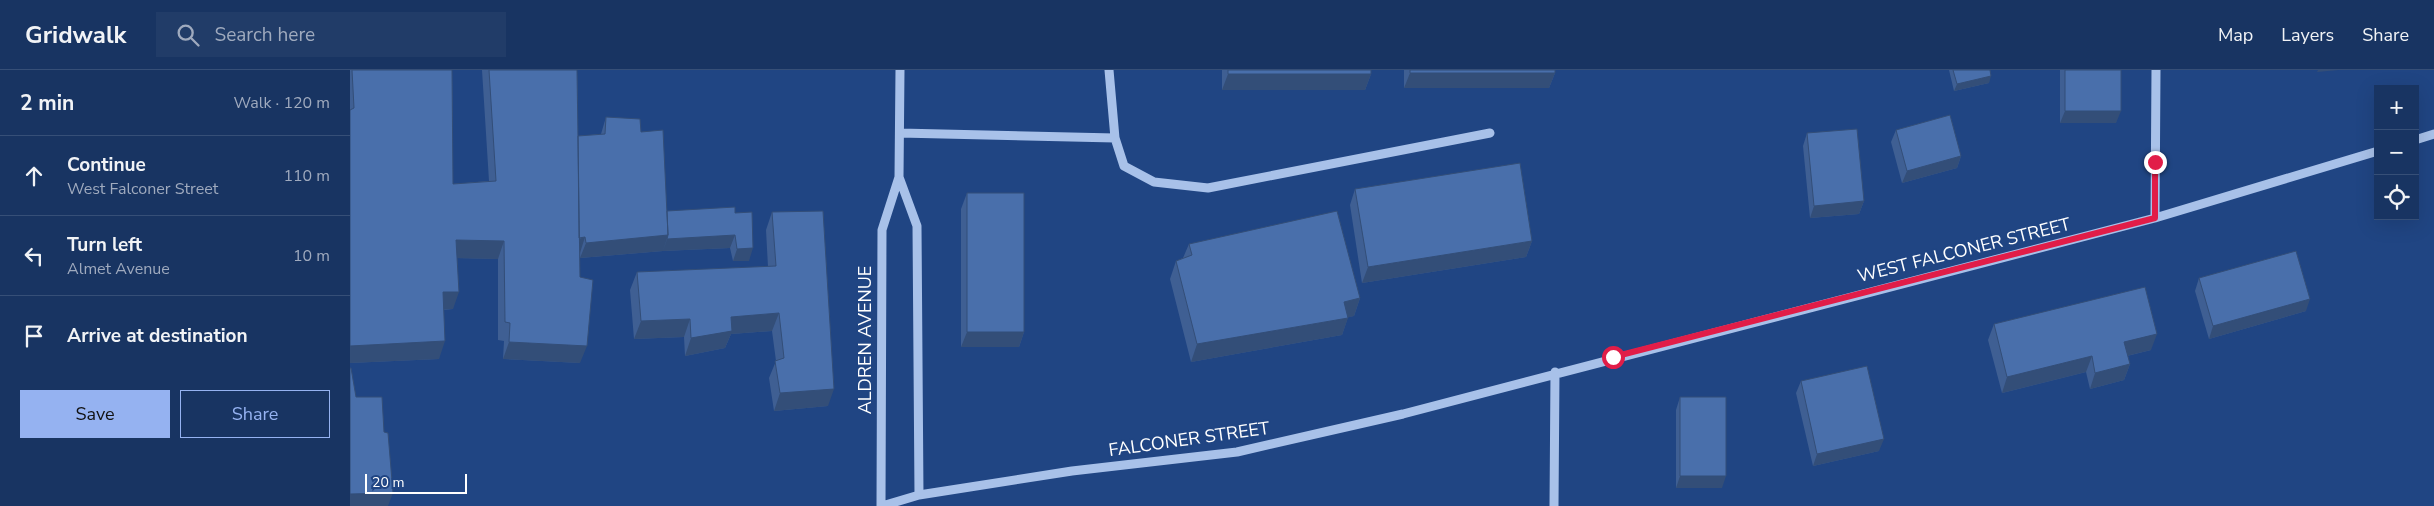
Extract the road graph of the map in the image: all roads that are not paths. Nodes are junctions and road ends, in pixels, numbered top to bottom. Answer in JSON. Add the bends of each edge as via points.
{"nodes":[{"id":1,"x":900,"y":70,"type":"edge"},
{"id":2,"x":1109,"y":70,"type":"edge"},
{"id":3,"x":2156,"y":70,"type":"edge"},
{"id":4,"x":900,"y":133,"type":"junction"},
{"id":5,"x":1490,"y":133,"type":"dead end"},
{"id":6,"x":2434,"y":134,"type":"edge"},
{"id":7,"x":1115,"y":138,"type":"junction"},
{"id":8,"x":2419,"y":139,"type":"edge"},
{"id":9,"x":2374,"y":152,"type":"edge"},
{"id":10,"x":899,"y":177,"type":"junction"},
{"id":11,"x":2155,"y":218,"type":"junction"},
{"id":12,"x":1555,"y":372,"type":"junction"},
{"id":13,"x":919,"y":495,"type":"junction"},
{"id":14,"x":906,"y":503,"type":"edge"},
{"id":15,"x":882,"y":506,"type":"edge"},
{"id":16,"x":1554,"y":506,"type":"edge"}],
"edges":[{"from":1,"to":4,"type":"street","name":"ALDREN AVENUE"},
{"from":2,"to":7,"type":"street"},
{"from":3,"to":11,"type":"street"},
{"from":4,"to":7,"type":"street"},
{"from":4,"to":10,"type":"street","name":"ALDREN AVENUE"},
{"from":5,"to":7,"type":"street","via":[[1208,188],[1154,182],[1124,166]]},
{"from":6,"to":8,"type":"street"},
{"from":9,"to":11,"type":"street","name":"WEST FALCONER STREET"},
{"from":10,"to":13,"type":"street","name":"ALDREN AVENUE","via":[[917,226]]},
{"from":10,"to":15,"type":"street","name":"ALDREN AVENUE","via":[[882,230]]},
{"from":11,"to":12,"type":"street","name":"WEST FALCONER STREET"},
{"from":12,"to":13,"type":"street","name":"FALCONER STREET","via":[[1403,414],[1237,452],[1072,471]]},
{"from":12,"to":16,"type":"street"},
{"from":13,"to":14,"type":"street","name":"FALCONER STREET"},
{"from":14,"to":15,"type":"street","name":"FALCONER STREET"}]}
